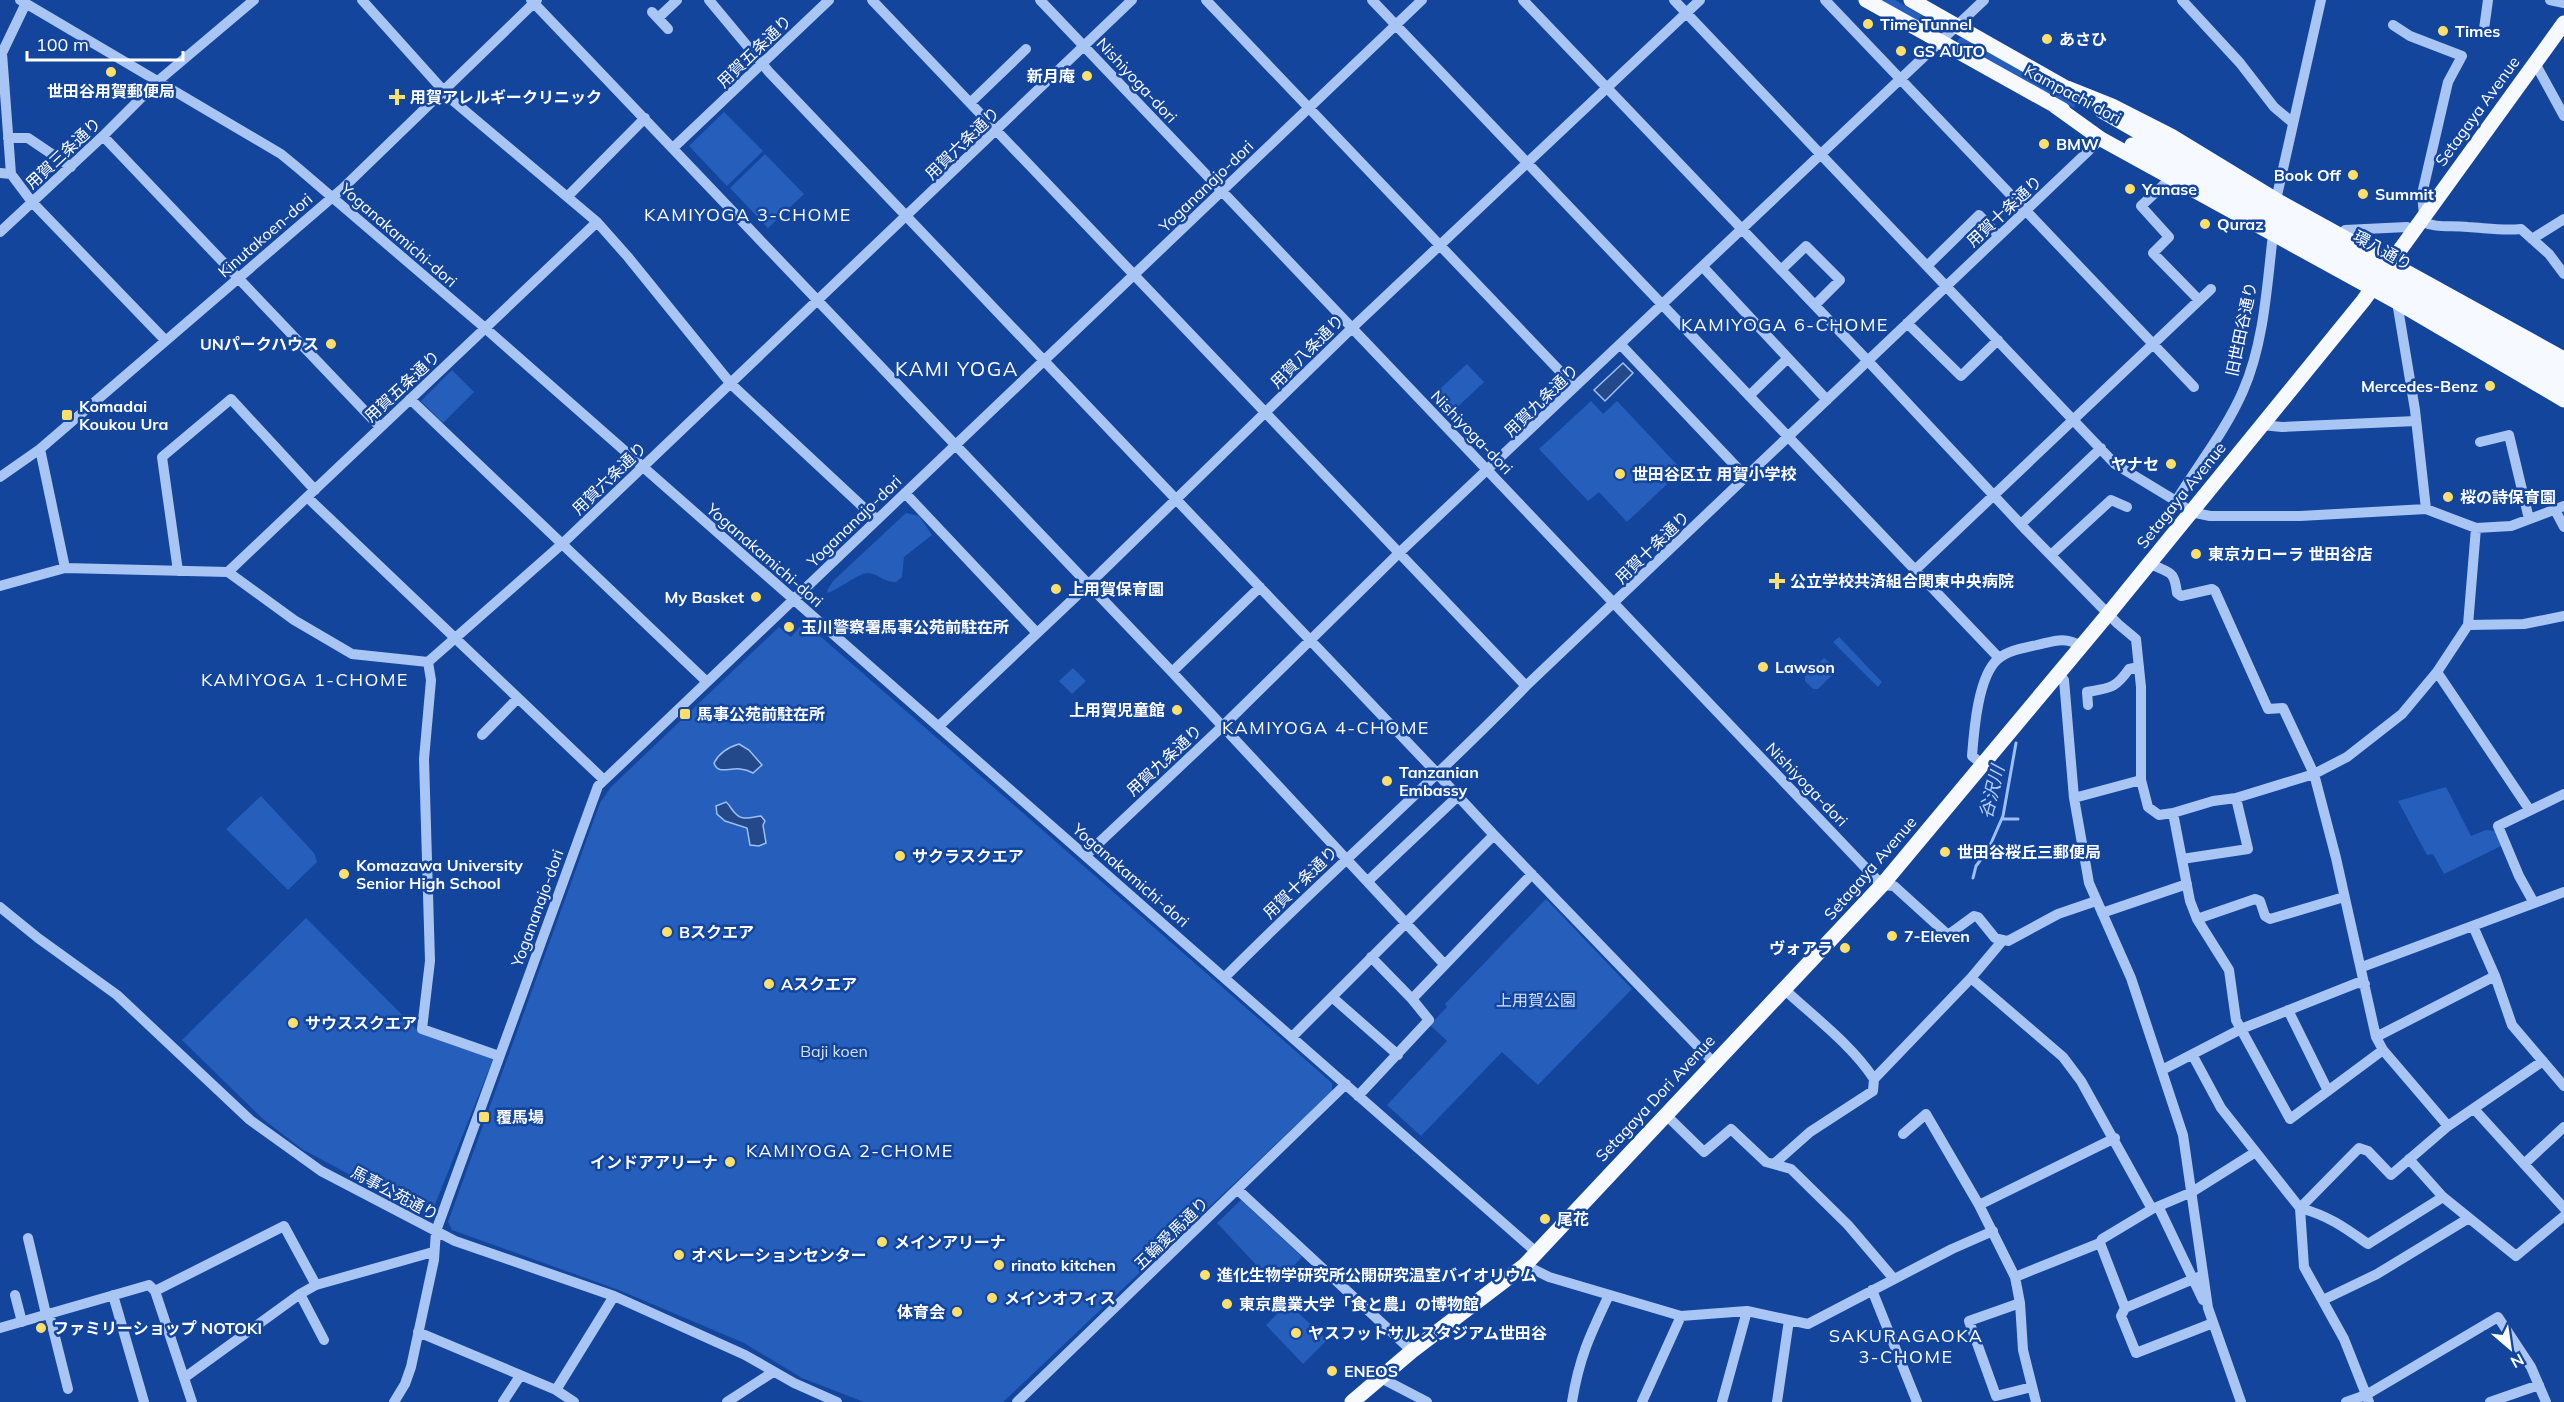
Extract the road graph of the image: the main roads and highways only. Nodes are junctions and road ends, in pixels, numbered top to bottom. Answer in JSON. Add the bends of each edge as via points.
{"nodes":[{"id":1,"x":1866,"y":0,"type":"edge"},
{"id":2,"x":1911,"y":0,"type":"edge"},
{"id":3,"x":2564,"y":23,"type":"edge"},
{"id":4,"x":2055,"y":106,"type":"junction"},
{"id":5,"x":2269,"y":208,"type":"junction"},
{"id":6,"x":2390,"y":263,"type":"junction"},
{"id":7,"x":2371,"y":289,"type":"junction"},
{"id":8,"x":2477,"y":330,"type":"junction"},
{"id":9,"x":2564,"y":359,"type":"edge"},
{"id":10,"x":2564,"y":373,"type":"edge"},
{"id":11,"x":2564,"y":385,"type":"edge"},
{"id":12,"x":2564,"y":400,"type":"edge"},
{"id":13,"x":1882,"y":885,"type":"joint"},
{"id":14,"x":1352,"y":1402,"type":"edge"}],
"edges":[{"from":1,"to":4,"type":"main road","name":"Kampachi dori"},
{"from":2,"to":5,"type":"main road","name":"Kampachi dori"},
{"from":3,"to":6,"type":"main road","name":"Setagaya Avenue"},
{"from":4,"to":5,"type":"main road","name":"Kampachi dori","via":[[2174,167]]},
{"from":4,"to":7,"type":"main road","via":[[2101,139]]},
{"from":5,"to":6,"type":"main road"},
{"from":5,"to":8,"type":"main road","name":"環八通り","bridge":true},
{"from":6,"to":7,"type":"main road","name":"Setagaya Avenue"},
{"from":6,"to":9,"type":"main road"},
{"from":7,"to":12,"type":"main road"},
{"from":7,"to":13,"type":"main road","name":"Setagaya Avenue","via":[[2109,614]]},
{"from":8,"to":10,"type":"main road"},
{"from":8,"to":11,"type":"main road"},
{"from":13,"to":14,"type":"main road","name":"Setagaya Dori Avenue","via":[[1524,1265]]}]}
